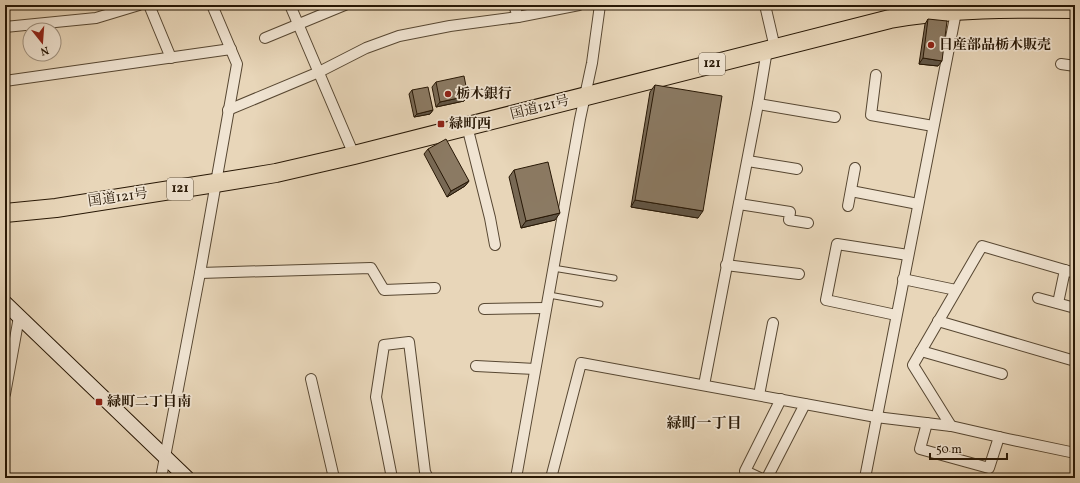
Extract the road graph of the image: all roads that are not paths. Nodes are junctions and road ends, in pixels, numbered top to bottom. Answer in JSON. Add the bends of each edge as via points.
{"nodes":[{"id":1,"x":139,"y":5,"type":"edge"},
{"id":2,"x":149,"y":5,"type":"edge"},
{"id":3,"x":212,"y":5,"type":"edge"},
{"id":4,"x":290,"y":5,"type":"edge"},
{"id":5,"x":345,"y":5,"type":"edge"},
{"id":6,"x":514,"y":5,"type":"edge"},
{"id":7,"x":579,"y":5,"type":"edge"},
{"id":8,"x":600,"y":5,"type":"edge"},
{"id":9,"x":765,"y":5,"type":"edge"},
{"id":10,"x":956,"y":8,"type":"edge"},
{"id":11,"x":1075,"y":9,"type":"edge"},
{"id":12,"x":518,"y":17,"type":"junction"},
{"id":13,"x":298,"y":24,"type":"junction"},
{"id":14,"x":5,"y":27,"type":"edge"},
{"id":15,"x":265,"y":38,"type":"dead end"},
{"id":16,"x":231,"y":49,"type":"junction"},
{"id":17,"x":771,"y":49,"type":"junction"},
{"id":18,"x":171,"y":58,"type":"junction"},
{"id":19,"x":1061,"y":64,"type":"dead end"},
{"id":20,"x":1075,"y":66,"type":"edge"},
{"id":21,"x":319,"y":72,"type":"junction"},
{"id":22,"x":876,"y":75,"type":"dead end"},
{"id":23,"x":5,"y":81,"type":"edge"},
{"id":24,"x":585,"y":96,"type":"junction"},
{"id":25,"x":758,"y":104,"type":"junction"},
{"id":26,"x":228,"y":110,"type":"junction"},
{"id":27,"x":835,"y":117,"type":"dead end"},
{"id":28,"x":467,"y":126,"type":"junction"},
{"id":29,"x":933,"y":126,"type":"junction"},
{"id":30,"x":354,"y":155,"type":"junction"},
{"id":31,"x":748,"y":161,"type":"junction"},
{"id":32,"x":855,"y":168,"type":"dead end"},
{"id":33,"x":797,"y":169,"type":"dead end"},
{"id":34,"x":215,"y":183,"type":"junction"},
{"id":35,"x":851,"y":191,"type":"junction"},
{"id":36,"x":739,"y":204,"type":"junction"},
{"id":37,"x":918,"y":204,"type":"junction"},
{"id":38,"x":848,"y":206,"type":"dead end"},
{"id":39,"x":5,"y":213,"type":"edge"},
{"id":40,"x":808,"y":223,"type":"dead end"},
{"id":41,"x":495,"y":245,"type":"dead end"},
{"id":42,"x":908,"y":256,"type":"junction"},
{"id":43,"x":726,"y":265,"type":"junction"},
{"id":44,"x":553,"y":268,"type":"junction"},
{"id":45,"x":1070,"y":272,"type":"edge"},
{"id":46,"x":200,"y":273,"type":"junction"},
{"id":47,"x":799,"y":274,"type":"dead end"},
{"id":48,"x":614,"y":278,"type":"dead end"},
{"id":49,"x":903,"y":279,"type":"junction"},
{"id":50,"x":435,"y":288,"type":"dead end"},
{"id":51,"x":956,"y":290,"type":"junction"},
{"id":52,"x":549,"y":294,"type":"junction"},
{"id":53,"x":1038,"y":298,"type":"dead end"},
{"id":54,"x":5,"y":303,"type":"edge"},
{"id":55,"x":1058,"y":303,"type":"junction"},
{"id":56,"x":600,"y":304,"type":"dead end"},
{"id":57,"x":546,"y":308,"type":"junction"},
{"id":58,"x":1075,"y":308,"type":"edge"},
{"id":59,"x":484,"y":309,"type":"dead end"},
{"id":60,"x":896,"y":315,"type":"junction"},
{"id":61,"x":19,"y":317,"type":"junction"},
{"id":62,"x":938,"y":321,"type":"junction"},
{"id":63,"x":773,"y":323,"type":"dead end"},
{"id":64,"x":9,"y":345,"type":"edge"},
{"id":65,"x":921,"y":351,"type":"junction"},
{"id":66,"x":1075,"y":361,"type":"edge"},
{"id":67,"x":476,"y":366,"type":"dead end"},
{"id":68,"x":535,"y":369,"type":"junction"},
{"id":69,"x":1002,"y":374,"type":"dead end"},
{"id":70,"x":311,"y":379,"type":"dead end"},
{"id":71,"x":704,"y":385,"type":"junction"},
{"id":72,"x":5,"y":394,"type":"edge"},
{"id":73,"x":759,"y":395,"type":"junction"},
{"id":74,"x":781,"y":399,"type":"junction"},
{"id":75,"x":805,"y":404,"type":"junction"},
{"id":76,"x":876,"y":417,"type":"junction"},
{"id":77,"x":927,"y":423,"type":"junction"},
{"id":78,"x":951,"y":426,"type":"junction"},
{"id":79,"x":999,"y":437,"type":"junction"},
{"id":80,"x":1075,"y":453,"type":"edge"},
{"id":81,"x":165,"y":457,"type":"junction"},
{"id":82,"x":161,"y":478,"type":"edge"},
{"id":83,"x":187,"y":478,"type":"edge"},
{"id":84,"x":334,"y":478,"type":"edge"},
{"id":85,"x":392,"y":478,"type":"edge"},
{"id":86,"x":428,"y":478,"type":"edge"},
{"id":87,"x":516,"y":478,"type":"edge"},
{"id":88,"x":551,"y":478,"type":"edge"},
{"id":89,"x":760,"y":478,"type":"edge"},
{"id":90,"x":767,"y":478,"type":"edge"},
{"id":91,"x":865,"y":478,"type":"edge"}],
"edges":[{"from":1,"to":14,"type":"street","via":[[96,18]]},
{"from":2,"to":18,"type":"street"},
{"from":3,"to":16,"type":"street"},
{"from":4,"to":13,"type":"street"},
{"from":5,"to":13,"type":"street"},
{"from":6,"to":12,"type":"street"},
{"from":7,"to":12,"type":"street"},
{"from":8,"to":24,"type":"street"},
{"from":9,"to":17,"type":"street"},
{"from":10,"to":11,"type":"highway","name":"国道121号","number":"121"},
{"from":10,"to":17,"type":"highway","name":"国道121号","number":"121","via":[[890,19]]},
{"from":10,"to":29,"type":"street"},
{"from":12,"to":21,"type":"street","via":[[399,36],[366,48]]},
{"from":13,"to":15,"type":"street"},
{"from":13,"to":21,"type":"street"},
{"from":16,"to":18,"type":"street"},
{"from":16,"to":26,"type":"street","via":[[236,64]]},
{"from":17,"to":24,"type":"highway","name":"国道121号","number":"121"},
{"from":17,"to":25,"type":"street"},
{"from":18,"to":23,"type":"street"},
{"from":19,"to":20,"type":"street"},
{"from":21,"to":26,"type":"street"},
{"from":21,"to":30,"type":"street"},
{"from":22,"to":29,"type":"street","via":[[871,115]]},
{"from":24,"to":28,"type":"highway","name":"国道121号","number":"121"},
{"from":24,"to":44,"type":"street"},
{"from":25,"to":27,"type":"street"},
{"from":25,"to":31,"type":"street"},
{"from":26,"to":34,"type":"street"},
{"from":28,"to":30,"type":"highway","name":"国道121号","number":"121"},
{"from":28,"to":41,"type":"street"},
{"from":29,"to":37,"type":"street"},
{"from":30,"to":34,"type":"highway","name":"国道121号","number":"121","via":[[276,173]]},
{"from":31,"to":33,"type":"street"},
{"from":31,"to":36,"type":"street"},
{"from":32,"to":35,"type":"street"},
{"from":34,"to":39,"type":"highway","name":"国道121号","number":"121","via":[[56,208]]},
{"from":34,"to":46,"type":"street"},
{"from":35,"to":37,"type":"street"},
{"from":35,"to":38,"type":"street"},
{"from":36,"to":40,"type":"street","via":[[790,212],[789,220]]},
{"from":36,"to":43,"type":"street"},
{"from":37,"to":42,"type":"street"},
{"from":42,"to":49,"type":"street"},
{"from":42,"to":60,"type":"street","via":[[837,244],[826,300]]},
{"from":43,"to":47,"type":"street"},
{"from":43,"to":71,"type":"street"},
{"from":44,"to":48,"type":"lane"},
{"from":44,"to":52,"type":"street"},
{"from":45,"to":51,"type":"street","via":[[982,246]]},
{"from":45,"to":55,"type":"street"},
{"from":46,"to":50,"type":"street","via":[[371,268],[384,290]]},
{"from":46,"to":81,"type":"street"},
{"from":49,"to":51,"type":"street"},
{"from":49,"to":60,"type":"street"},
{"from":51,"to":62,"type":"street"},
{"from":52,"to":56,"type":"lane"},
{"from":52,"to":57,"type":"street"},
{"from":53,"to":55,"type":"street"},
{"from":54,"to":61,"type":"street"},
{"from":55,"to":58,"type":"street"},
{"from":57,"to":59,"type":"street"},
{"from":57,"to":68,"type":"street"},
{"from":60,"to":76,"type":"street"},
{"from":61,"to":64,"type":"street"},
{"from":61,"to":81,"type":"street"},
{"from":62,"to":65,"type":"street"},
{"from":62,"to":66,"type":"street"},
{"from":63,"to":73,"type":"street"},
{"from":64,"to":72,"type":"street"},
{"from":65,"to":69,"type":"street"},
{"from":65,"to":78,"type":"street","via":[[913,365]]},
{"from":67,"to":68,"type":"street"},
{"from":68,"to":87,"type":"street"},
{"from":70,"to":84,"type":"street"},
{"from":71,"to":73,"type":"street"},
{"from":71,"to":88,"type":"street","via":[[581,363]]},
{"from":73,"to":74,"type":"street"},
{"from":74,"to":75,"type":"street"},
{"from":74,"to":89,"type":"street","via":[[745,471]]},
{"from":75,"to":76,"type":"street"},
{"from":75,"to":90,"type":"street"},
{"from":76,"to":77,"type":"street"},
{"from":76,"to":91,"type":"street"},
{"from":77,"to":78,"type":"street"},
{"from":77,"to":79,"type":"street","via":[[920,449],[989,468]]},
{"from":78,"to":79,"type":"street"},
{"from":79,"to":80,"type":"street"},
{"from":81,"to":82,"type":"street"},
{"from":81,"to":83,"type":"street"},
{"from":85,"to":86,"type":"street","via":[[376,397],[384,345],[409,342],[425,472]]}]}
